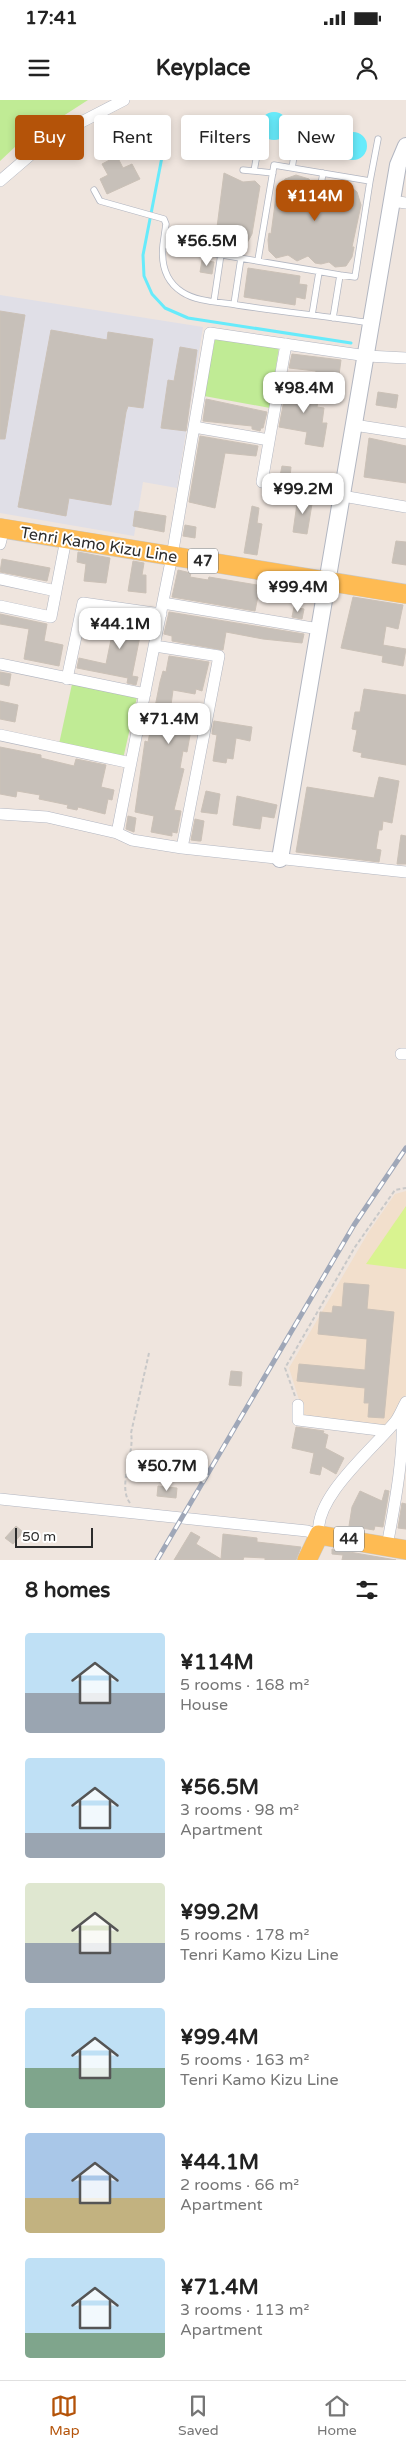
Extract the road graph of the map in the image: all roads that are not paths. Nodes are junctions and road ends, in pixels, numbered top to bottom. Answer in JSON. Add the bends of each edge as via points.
{"nodes":[{"id":1,"x":124,"y":100,"type":"edge"},
{"id":2,"x":378,"y":139,"type":"dead end"},
{"id":3,"x":406,"y":146,"type":"edge"},
{"id":4,"x":256,"y":160,"type":"edge"},
{"id":5,"x":293,"y":160,"type":"edge"},
{"id":6,"x":292,"y":168,"type":"junction"},
{"id":7,"x":243,"y":170,"type":"dead end"},
{"id":8,"x":254,"y":171,"type":"junction"},
{"id":9,"x":273,"y":173,"type":"junction"},
{"id":10,"x":323,"y":173,"type":"junction"},
{"id":11,"x":0,"y":181,"type":"edge"},
{"id":12,"x":370,"y":181,"type":"junction"},
{"id":13,"x":94,"y":190,"type":"dead end"},
{"id":14,"x":320,"y":190,"type":"dead end"},
{"id":15,"x":399,"y":202,"type":"edge"},
{"id":16,"x":163,"y":245,"type":"junction"},
{"id":17,"x":221,"y":254,"type":"junction"},
{"id":18,"x":242,"y":258,"type":"junction"},
{"id":19,"x":258,"y":260,"type":"junction"},
{"id":20,"x":319,"y":272,"type":"junction"},
{"id":21,"x":340,"y":275,"type":"junction"},
{"id":22,"x":214,"y":301,"type":"junction"},
{"id":23,"x":234,"y":304,"type":"junction"},
{"id":24,"x":312,"y":315,"type":"junction"},
{"id":25,"x":333,"y":318,"type":"junction"},
{"id":26,"x":372,"y":324,"type":"junction"},
{"id":27,"x":286,"y":344,"type":"junction"},
{"id":28,"x":366,"y":356,"type":"junction"},
{"id":29,"x":406,"y":358,"type":"edge"},
{"id":30,"x":354,"y":424,"type":"junction"},
{"id":31,"x":194,"y":427,"type":"junction"},
{"id":32,"x":406,"y":433,"type":"edge"},
{"id":33,"x":270,"y":440,"type":"junction"},
{"id":34,"x":342,"y":496,"type":"junction"},
{"id":35,"x":406,"y":507,"type":"edge"},
{"id":36,"x":1,"y":533,"type":"edge"},
{"id":37,"x":66,"y":539,"type":"junction"},
{"id":38,"x":172,"y":556,"type":"junction"},
{"id":39,"x":0,"y":579,"type":"edge"},
{"id":40,"x":328,"y":580,"type":"junction"},
{"id":41,"x":56,"y":591,"type":"junction"},
{"id":42,"x":406,"y":594,"type":"edge"},
{"id":43,"x":0,"y":606,"type":"edge"},
{"id":44,"x":162,"y":608,"type":"junction"},
{"id":45,"x":319,"y":629,"type":"junction"},
{"id":46,"x":154,"y":646,"type":"junction"},
{"id":47,"x":0,"y":664,"type":"edge"},
{"id":48,"x":67,"y":679,"type":"junction"},
{"id":49,"x":145,"y":694,"type":"junction"},
{"id":50,"x":0,"y":736,"type":"edge"},
{"id":51,"x":131,"y":763,"type":"junction"},
{"id":52,"x":0,"y":814,"type":"edge"},
{"id":53,"x":117,"y":834,"type":"junction"},
{"id":54,"x":182,"y":848,"type":"junction"},
{"id":55,"x":280,"y":859,"type":"junction"},
{"id":56,"x":406,"y":872,"type":"edge"},
{"id":57,"x":298,"y":1405,"type":"road end"},
{"id":58,"x":403,"y":1407,"type":"edge"},
{"id":59,"x":387,"y":1430,"type":"junction"},
{"id":60,"x":0,"y":1499,"type":"edge"},
{"id":61,"x":319,"y":1534,"type":"junction"},
{"id":62,"x":387,"y":1546,"type":"junction"},
{"id":63,"x":406,"y":1550,"type":"edge"},
{"id":64,"x":307,"y":1560,"type":"edge"}],
"edges":[{"from":1,"to":11,"type":"street","via":[[42,145]]},
{"from":2,"to":12,"type":"lane"},
{"from":3,"to":15,"type":"street","via":[[398,165]]},
{"from":4,"to":8,"type":"lane"},
{"from":5,"to":6,"type":"lane"},
{"from":6,"to":9,"type":"lane","via":[[274,165]]},
{"from":6,"to":10,"type":"lane"},
{"from":7,"to":8,"type":"lane"},
{"from":8,"to":9,"type":"lane"},
{"from":9,"to":19,"type":"lane"},
{"from":10,"to":12,"type":"lane"},
{"from":10,"to":14,"type":"lane"},
{"from":12,"to":21,"type":"lane","via":[[355,277]]},
{"from":13,"to":16,"type":"lane","via":[[100,201],[164,219]]},
{"from":15,"to":26,"type":"street"},
{"from":16,"to":17,"type":"lane"},
{"from":16,"to":22,"type":"lane","via":[[164,267],[175,287],[188,296]]},
{"from":17,"to":18,"type":"lane"},
{"from":17,"to":22,"type":"lane"},
{"from":18,"to":19,"type":"lane"},
{"from":18,"to":23,"type":"lane"},
{"from":19,"to":20,"type":"lane"},
{"from":20,"to":21,"type":"lane"},
{"from":20,"to":24,"type":"lane"},
{"from":21,"to":25,"type":"lane"},
{"from":22,"to":23,"type":"lane"},
{"from":23,"to":24,"type":"lane"},
{"from":24,"to":25,"type":"lane"},
{"from":25,"to":26,"type":"lane"},
{"from":26,"to":28,"type":"street"},
{"from":27,"to":28,"type":"street"},
{"from":27,"to":31,"type":"street","via":[[210,333]]},
{"from":27,"to":33,"type":"street"},
{"from":28,"to":29,"type":"street"},
{"from":28,"to":30,"type":"street"},
{"from":30,"to":32,"type":"street"},
{"from":30,"to":34,"type":"street"},
{"from":31,"to":33,"type":"street"},
{"from":31,"to":38,"type":"street"},
{"from":33,"to":34,"type":"street","via":[[262,482]]},
{"from":34,"to":35,"type":"street"},
{"from":34,"to":40,"type":"street"},
{"from":36,"to":37,"type":"main road","name":"Tenri Kamo Kizu Line","number":"47"},
{"from":37,"to":38,"type":"main road","name":"Tenri Kamo Kizu Line","number":"47"},
{"from":37,"to":41,"type":"street"},
{"from":38,"to":40,"type":"main road","name":"Tenri Kamo Kizu Line","number":"47"},
{"from":38,"to":44,"type":"street"},
{"from":39,"to":41,"type":"street"},
{"from":40,"to":42,"type":"main road","name":"Tenri Kamo Kizu Line","number":"47"},
{"from":40,"to":45,"type":"street"},
{"from":41,"to":43,"type":"street","via":[[51,617]]},
{"from":44,"to":45,"type":"street"},
{"from":44,"to":46,"type":"street"},
{"from":44,"to":48,"type":"street","via":[[84,602]]},
{"from":45,"to":55,"type":"street"},
{"from":46,"to":49,"type":"street"},
{"from":46,"to":54,"type":"street","via":[[219,656]]},
{"from":47,"to":48,"type":"street"},
{"from":48,"to":49,"type":"street"},
{"from":49,"to":51,"type":"street"},
{"from":50,"to":51,"type":"street"},
{"from":51,"to":53,"type":"street"},
{"from":52,"to":53,"type":"street","via":[[47,817]]},
{"from":53,"to":54,"type":"street","via":[[132,840]]},
{"from":54,"to":55,"type":"street"},
{"from":55,"to":56,"type":"street"},
{"from":57,"to":59,"type":"street","via":[[298,1420]]},
{"from":58,"to":59,"type":"street"},
{"from":58,"to":62,"type":"street","via":[[405,1446]]},
{"from":59,"to":61,"type":"street","via":[[351,1469],[326,1504],[320,1517]]},
{"from":60,"to":61,"type":"street"},
{"from":61,"to":62,"type":"main road","number":"44"},
{"from":61,"to":64,"type":"main road","number":"44"},
{"from":62,"to":63,"type":"main road","number":"44"}]}
